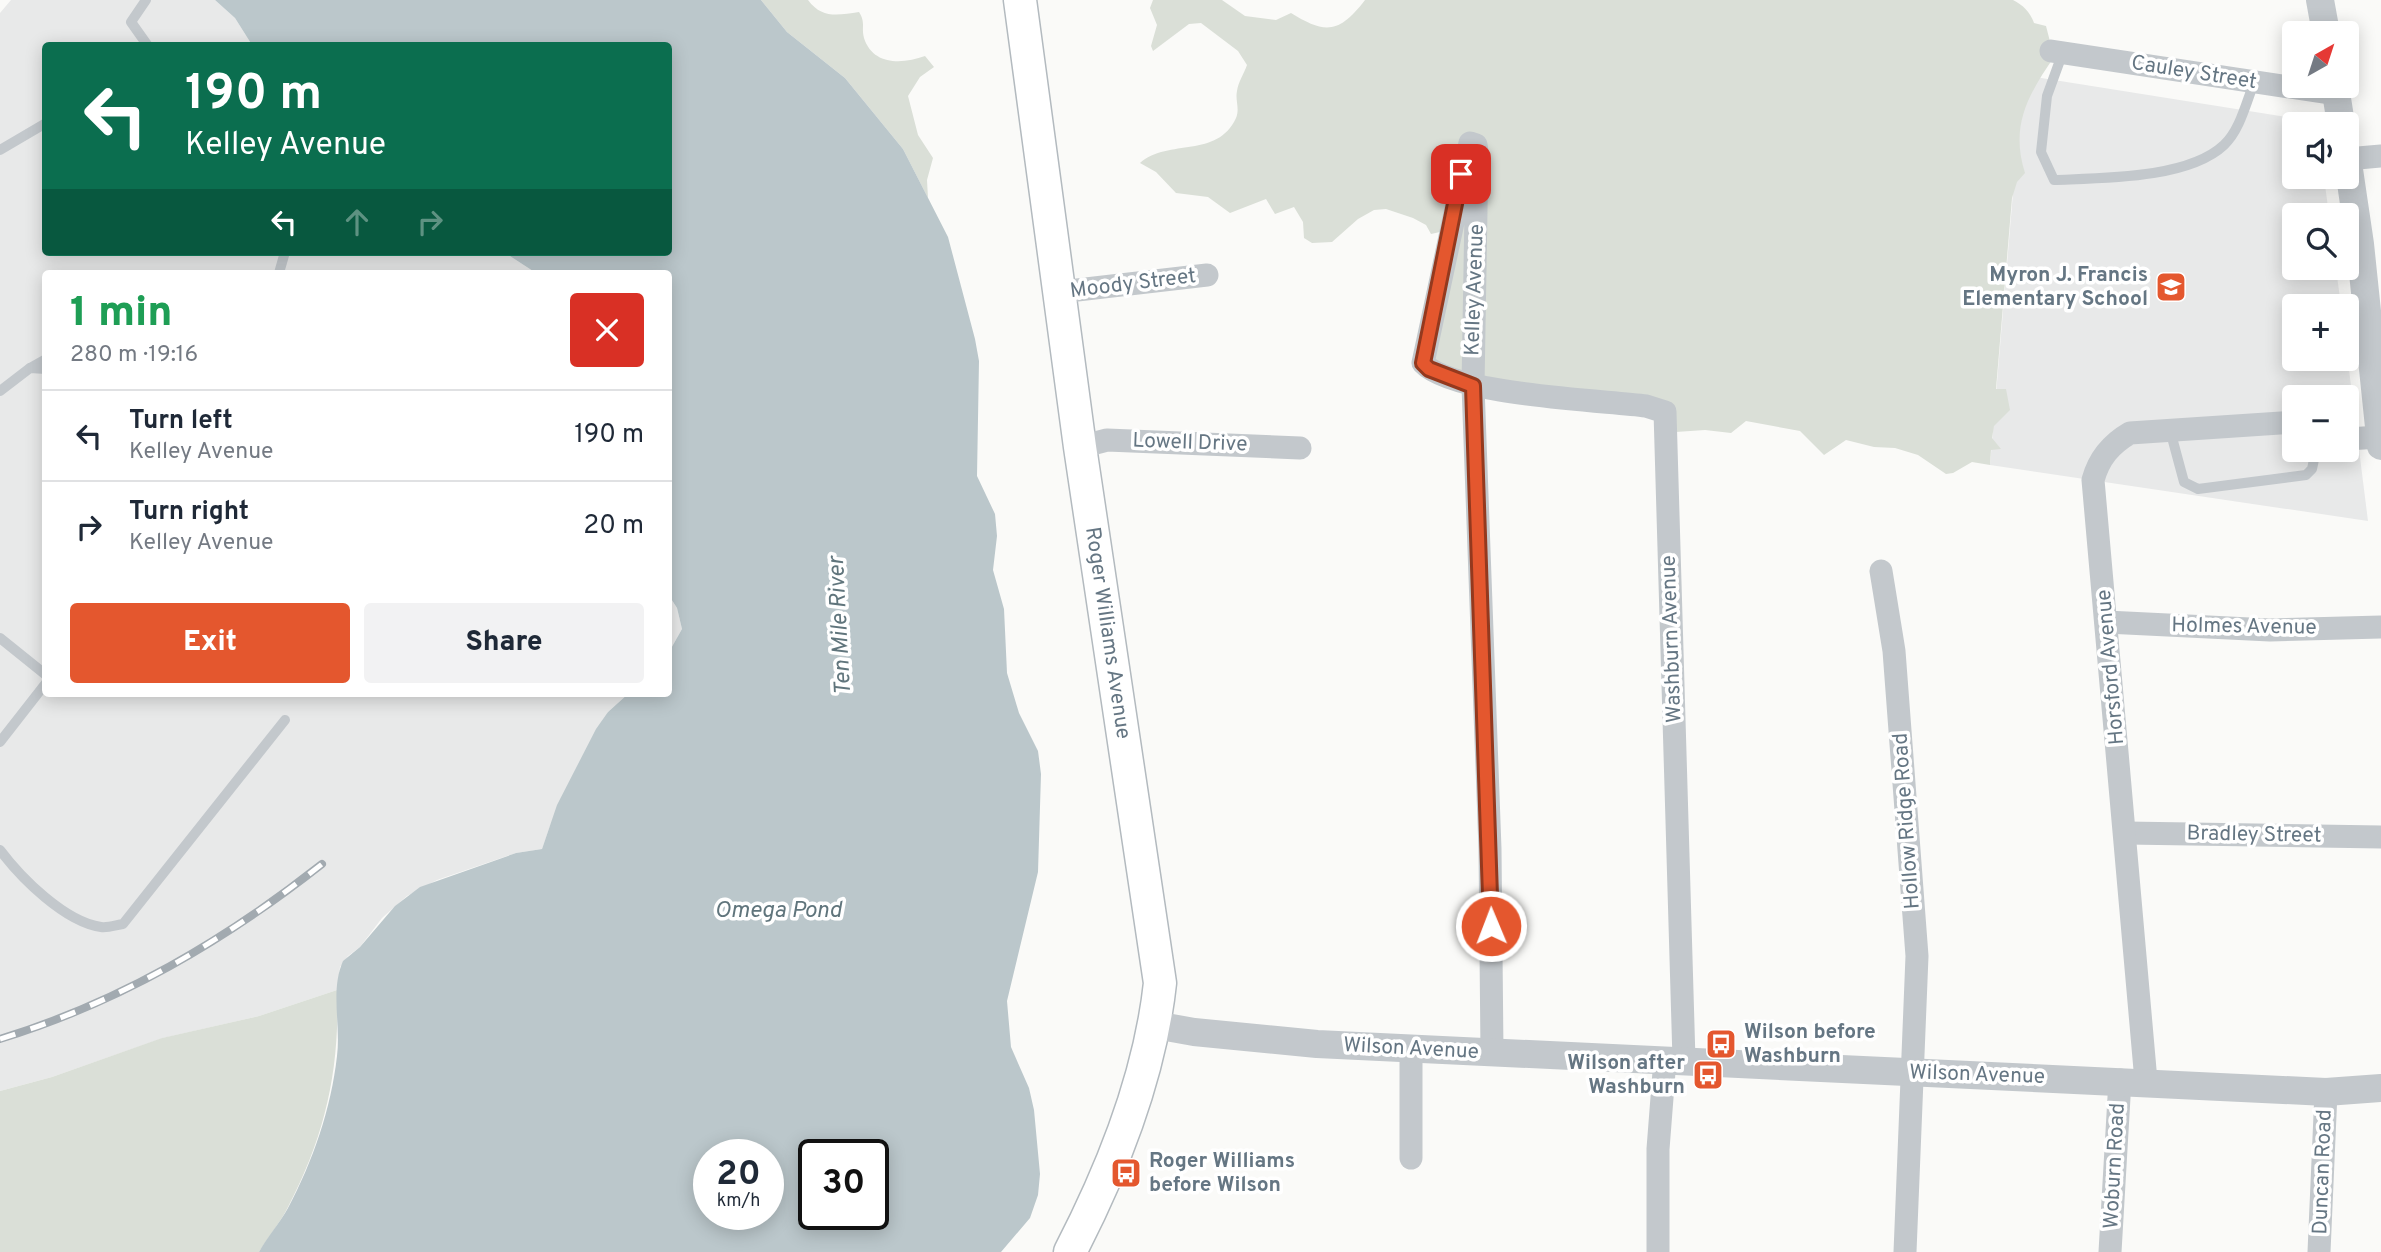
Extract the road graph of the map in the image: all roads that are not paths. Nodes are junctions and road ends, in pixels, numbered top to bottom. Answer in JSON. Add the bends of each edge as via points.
{"nodes":[{"id":1,"x":146,"y":0,"type":"edge"},
{"id":2,"x":1020,"y":0,"type":"edge"},
{"id":3,"x":2320,"y":0,"type":"edge"},
{"id":4,"x":2324,"y":21,"type":"edge"},
{"id":5,"x":145,"y":42,"type":"edge"},
{"id":6,"x":2057,"y":52,"type":"joint"},
{"id":7,"x":2255,"y":83,"type":"junction"},
{"id":8,"x":2282,"y":85,"type":"edge"},
{"id":9,"x":42,"y":125,"type":"edge"},
{"id":10,"x":0,"y":150,"type":"edge"},
{"id":11,"x":2381,"y":156,"type":"edge"},
{"id":12,"x":2359,"y":157,"type":"edge"},
{"id":13,"x":2352,"y":189,"type":"edge"},
{"id":14,"x":1207,"y":275,"type":"dead end"},
{"id":15,"x":1060,"y":292,"type":"junction"},
{"id":16,"x":42,"y":361,"type":"edge"},
{"id":17,"x":30,"y":368,"type":"junction"},
{"id":18,"x":42,"y":369,"type":"edge"},
{"id":19,"x":1473,"y":386,"type":"junction"},
{"id":20,"x":0,"y":391,"type":"edge"},
{"id":21,"x":2282,"y":423,"type":"edge"},
{"id":22,"x":2170,"y":430,"type":"junction"},
{"id":23,"x":2359,"y":440,"type":"edge"},
{"id":24,"x":2380,"y":442,"type":"edge"},
{"id":25,"x":1080,"y":447,"type":"junction"},
{"id":26,"x":1300,"y":447,"type":"dead end"},
{"id":27,"x":2314,"y":462,"type":"edge"},
{"id":28,"x":1881,"y":571,"type":"dead end"},
{"id":29,"x":2106,"y":622,"type":"junction"},
{"id":30,"x":2381,"y":627,"type":"edge"},
{"id":31,"x":0,"y":638,"type":"edge"},
{"id":32,"x":42,"y":672,"type":"edge"},
{"id":33,"x":42,"y":688,"type":"edge"},
{"id":34,"x":285,"y":720,"type":"dead end"},
{"id":35,"x":0,"y":742,"type":"edge"},
{"id":36,"x":2126,"y":833,"type":"junction"},
{"id":37,"x":2381,"y":837,"type":"edge"},
{"id":38,"x":0,"y":850,"type":"edge"},
{"id":39,"x":1155,"y":1025,"type":"junction"},
{"id":40,"x":1411,"y":1048,"type":"junction"},
{"id":41,"x":1492,"y":1053,"type":"junction"},
{"id":42,"x":1675,"y":1060,"type":"junction"},
{"id":43,"x":1913,"y":1073,"type":"junction"},
{"id":44,"x":2133,"y":1080,"type":"junction"},
{"id":45,"x":2381,"y":1088,"type":"edge"},
{"id":46,"x":2326,"y":1092,"type":"junction"},
{"id":47,"x":1411,"y":1158,"type":"dead end"},
{"id":48,"x":1070,"y":1252,"type":"edge"},
{"id":49,"x":1658,"y":1252,"type":"edge"},
{"id":50,"x":1905,"y":1252,"type":"edge"},
{"id":51,"x":2110,"y":1252,"type":"edge"},
{"id":52,"x":2319,"y":1252,"type":"edge"}],
"edges":[{"from":1,"to":5,"type":"lane","via":[[131,22]]},
{"from":2,"to":15,"type":"main road","name":"Roger Williams Avenue"},
{"from":3,"to":4,"type":"street"},
{"from":6,"to":7,"type":"street","name":"Cauley Street"},
{"from":6,"to":7,"type":"lane","via":[[2041,152],[2054,180],[2197,164],[2225,145]]},
{"from":7,"to":8,"type":"street","name":"Cauley Street"},
{"from":9,"to":10,"type":"lane"},
{"from":11,"to":12,"type":"street"},
{"from":13,"to":24,"type":"street"},
{"from":14,"to":15,"type":"street","name":"Moody Street"},
{"from":15,"to":25,"type":"main road","name":"Roger Williams Avenue"},
{"from":16,"to":17,"type":"lane"},
{"from":17,"to":18,"type":"lane"},
{"from":17,"to":20,"type":"lane"},
{"from":19,"to":19,"type":"street","name":"Kelley Avenue","via":[[1423,363],[1470,143],[1476,145],[1477,152]]},
{"from":19,"to":41,"type":"street","name":"Kelley Avenue","via":[[1490,849]]},
{"from":19,"to":42,"type":"street","name":"Washburn Avenue","via":[[1665,412]]},
{"from":21,"to":22,"type":"street","name":"Horsford Avenue"},
{"from":22,"to":27,"type":"lane","via":[[2184,482],[2198,489],[2306,475]]},
{"from":22,"to":29,"type":"street","name":"Horsford Avenue","via":[[2130,433],[2112,443],[2097,466],[2094,480]]},
{"from":23,"to":24,"type":"street"},
{"from":25,"to":26,"type":"street","name":"Lowell Drive","via":[[1107,440]]},
{"from":25,"to":39,"type":"main road","name":"Roger Williams Avenue","via":[[1156,947],[1160,983]]},
{"from":28,"to":43,"type":"street","name":"Hollow Ridge Road","via":[[1894,651],[1917,956]]},
{"from":29,"to":30,"type":"street","name":"Holmes Avenue","via":[[2270,630]]},
{"from":29,"to":36,"type":"street","name":"Horsford Avenue"},
{"from":31,"to":32,"type":"lane"},
{"from":33,"to":35,"type":"lane"},
{"from":34,"to":38,"type":"lane","via":[[123,924],[103,928],[81,921],[38,891]]},
{"from":36,"to":37,"type":"street","name":"Bradley Street"},
{"from":36,"to":44,"type":"street","name":"Horsford Avenue"},
{"from":39,"to":40,"type":"street","name":"Wilson Avenue","via":[[1303,1043]]},
{"from":39,"to":48,"type":"main road","name":"Roger Williams Avenue","via":[[1123,1130]]},
{"from":40,"to":41,"type":"street","name":"Wilson Avenue"},
{"from":40,"to":47,"type":"street"},
{"from":41,"to":42,"type":"street","name":"Wilson Avenue"},
{"from":42,"to":43,"type":"street","name":"Wilson Avenue"},
{"from":42,"to":49,"type":"street","name":"Washburn Avenue","via":[[1658,1149]]},
{"from":43,"to":44,"type":"street","name":"Wilson Avenue"},
{"from":43,"to":50,"type":"street","name":"Hollow Ridge Road"},
{"from":44,"to":46,"type":"street","name":"Wilson Avenue"},
{"from":44,"to":51,"type":"street","name":"Woburn Road"},
{"from":45,"to":46,"type":"street","name":"Wilson Avenue"},
{"from":46,"to":52,"type":"street","name":"Duncan Road"}]}
